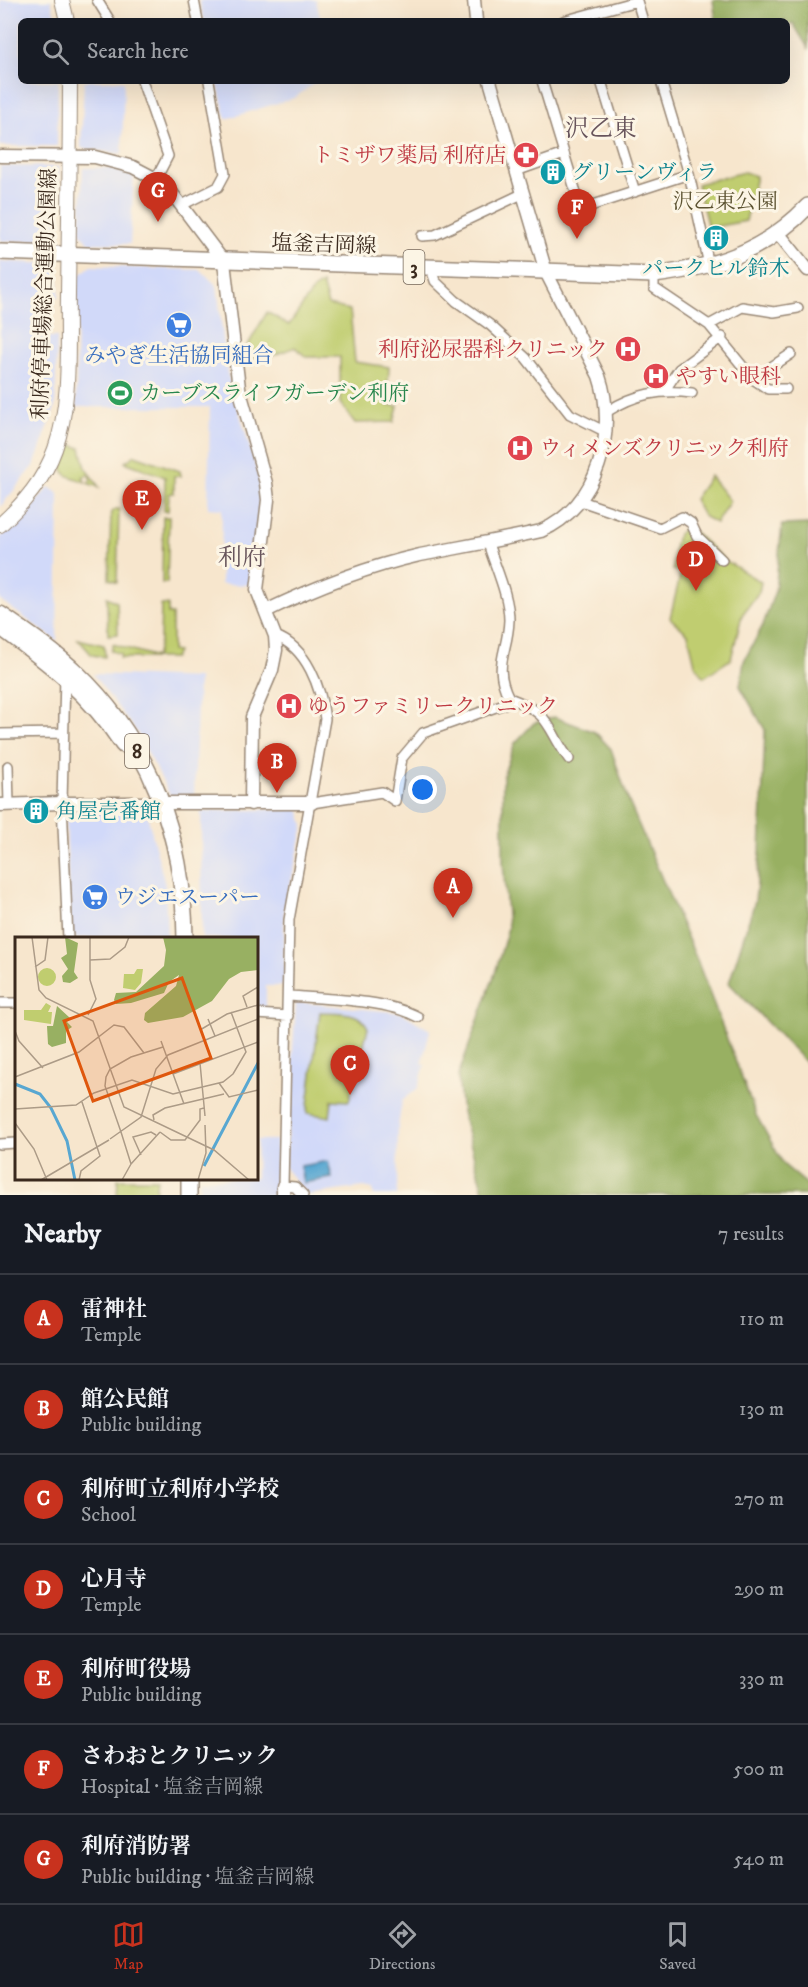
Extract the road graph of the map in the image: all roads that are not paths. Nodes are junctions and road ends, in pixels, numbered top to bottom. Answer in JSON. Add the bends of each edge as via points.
{"nodes":[{"id":1,"x":62,"y":0,"type":"edge"},
{"id":2,"x":97,"y":0,"type":"edge"},
{"id":3,"x":194,"y":0,"type":"edge"},
{"id":4,"x":474,"y":0,"type":"edge"},
{"id":5,"x":66,"y":18,"type":"edge"},
{"id":6,"x":108,"y":18,"type":"edge"},
{"id":7,"x":197,"y":18,"type":"edge"},
{"id":8,"x":476,"y":18,"type":"edge"},
{"id":9,"x":582,"y":18,"type":"edge"},
{"id":10,"x":642,"y":18,"type":"edge"},
{"id":11,"x":70,"y":84,"type":"edge"},
{"id":12,"x":143,"y":84,"type":"edge"},
{"id":13,"x":210,"y":84,"type":"edge"},
{"id":14,"x":491,"y":84,"type":"edge"},
{"id":15,"x":543,"y":84,"type":"edge"},
{"id":16,"x":602,"y":84,"type":"edge"},
{"id":17,"x":662,"y":84,"type":"edge"},
{"id":18,"x":564,"y":154,"type":"junction"},
{"id":19,"x":0,"y":156,"type":"edge"},
{"id":20,"x":70,"y":157,"type":"junction"},
{"id":21,"x":516,"y":171,"type":"junction"},
{"id":22,"x":689,"y":174,"type":"junction"},
{"id":23,"x":156,"y":179,"type":"junction"},
{"id":24,"x":635,"y":192,"type":"junction"},
{"id":25,"x":522,"y":194,"type":"junction"},
{"id":26,"x":182,"y":205,"type":"junction"},
{"id":27,"x":808,"y":206,"type":"edge"},
{"id":28,"x":779,"y":234,"type":"junction"},
{"id":29,"x":422,"y":236,"type":"dead end"},
{"id":30,"x":0,"y":252,"type":"edge"},
{"id":31,"x":68,"y":254,"type":"junction"},
{"id":32,"x":224,"y":262,"type":"junction"},
{"id":33,"x":709,"y":265,"type":"junction"},
{"id":34,"x":431,"y":268,"type":"junction"},
{"id":35,"x":808,"y":270,"type":"edge"},
{"id":36,"x":546,"y":272,"type":"junction"},
{"id":37,"x":654,"y":275,"type":"junction"},
{"id":38,"x":798,"y":308,"type":"dead end"},
{"id":39,"x":709,"y":325,"type":"junction"},
{"id":40,"x":722,"y":337,"type":"junction"},
{"id":41,"x":791,"y":354,"type":"dead end"},
{"id":42,"x":753,"y":379,"type":"junction"},
{"id":43,"x":786,"y":389,"type":"dead end"},
{"id":44,"x":665,"y":390,"type":"junction"},
{"id":45,"x":692,"y":393,"type":"dead end"},
{"id":46,"x":608,"y":411,"type":"junction"},
{"id":47,"x":606,"y":432,"type":"junction"},
{"id":48,"x":581,"y":501,"type":"junction"},
{"id":49,"x":0,"y":525,"type":"edge"},
{"id":50,"x":488,"y":543,"type":"junction"},
{"id":51,"x":722,"y":560,"type":"dead end"},
{"id":52,"x":266,"y":611,"type":"junction"},
{"id":53,"x":0,"y":614,"type":"edge"},
{"id":54,"x":0,"y":627,"type":"edge"},
{"id":55,"x":275,"y":636,"type":"junction"},
{"id":56,"x":65,"y":675,"type":"junction"},
{"id":57,"x":509,"y":698,"type":"junction"},
{"id":58,"x":62,"y":733,"type":"junction"},
{"id":59,"x":0,"y":734,"type":"edge"},
{"id":60,"x":569,"y":759,"type":"dead end"},
{"id":61,"x":8,"y":766,"type":"dead end"},
{"id":62,"x":62,"y":802,"type":"junction"},
{"id":63,"x":312,"y":803,"type":"junction"},
{"id":64,"x":158,"y":804,"type":"junction"},
{"id":65,"x":251,"y":804,"type":"junction"},
{"id":66,"x":4,"y":805,"type":"edge"},
{"id":67,"x":68,"y":937,"type":"edge"},
{"id":68,"x":176,"y":937,"type":"edge"},
{"id":69,"x":185,"y":937,"type":"edge"},
{"id":70,"x":289,"y":996,"type":"junction"},
{"id":71,"x":258,"y":1014,"type":"edge"},
{"id":72,"x":288,"y":1016,"type":"junction"},
{"id":73,"x":418,"y":1017,"type":"dead end"},
{"id":74,"x":15,"y":1143,"type":"edge"},
{"id":75,"x":0,"y":1144,"type":"edge"},
{"id":76,"x":283,"y":1190,"type":"edge"},
{"id":77,"x":303,"y":1195,"type":"edge"}],
"edges":[{"from":1,"to":5,"type":"main road"},
{"from":2,"to":6,"type":"street"},
{"from":3,"to":7,"type":"street"},
{"from":4,"to":8,"type":"street"},
{"from":9,"to":10,"type":"street","via":[[637,1]]},
{"from":11,"to":20,"type":"main road","name":"利府停車場総合運動公園線"},
{"from":12,"to":23,"type":"street","via":[[168,156]]},
{"from":13,"to":26,"type":"street","via":[[225,174],[218,187]]},
{"from":14,"to":21,"type":"street"},
{"from":15,"to":18,"type":"street"},
{"from":16,"to":24,"type":"street"},
{"from":17,"to":22,"type":"street"},
{"from":18,"to":21,"type":"street"},
{"from":18,"to":24,"type":"street","via":[[581,209]]},
{"from":19,"to":20,"type":"street"},
{"from":20,"to":23,"type":"street","via":[[121,163]]},
{"from":20,"to":31,"type":"main road","name":"利府停車場総合運動公園線"},
{"from":21,"to":25,"type":"street"},
{"from":22,"to":24,"type":"street"},
{"from":22,"to":33,"type":"street"},
{"from":23,"to":26,"type":"street"},
{"from":25,"to":29,"type":"street","via":[[435,235]]},
{"from":25,"to":36,"type":"street"},
{"from":26,"to":32,"type":"street"},
{"from":27,"to":28,"type":"main road","name":"塩釜吉岡線","number":"3"},
{"from":28,"to":33,"type":"main road","name":"塩釜吉岡線","number":"3","via":[[753,250]]},
{"from":28,"to":35,"type":"street"},
{"from":30,"to":31,"type":"main road","name":"塩釜吉岡線","number":"3"},
{"from":31,"to":32,"type":"main road","name":"塩釜吉岡線","number":"3"},
{"from":31,"to":49,"type":"main road","name":"利府停車場総合運動公園線","via":[[65,403],[60,431],[41,479]]},
{"from":32,"to":34,"type":"main road","name":"塩釜吉岡線","number":"3"},
{"from":32,"to":52,"type":"street","via":[[239,388],[266,483],[268,500],[256,578]]},
{"from":33,"to":37,"type":"main road","name":"塩釜吉岡線","number":"3"},
{"from":34,"to":36,"type":"main road","name":"塩釜吉岡線","number":"3"},
{"from":34,"to":47,"type":"street","via":[[435,281],[456,301],[526,358],[570,414]]},
{"from":36,"to":37,"type":"main road","name":"塩釜吉岡線","number":"3"},
{"from":36,"to":46,"type":"street","via":[[599,376]]},
{"from":37,"to":39,"type":"street","via":[[654,288]]},
{"from":38,"to":39,"type":"street","via":[[774,312],[742,307]]},
{"from":39,"to":40,"type":"street"},
{"from":40,"to":42,"type":"street"},
{"from":40,"to":44,"type":"street","via":[[679,369]]},
{"from":41,"to":42,"type":"street"},
{"from":42,"to":43,"type":"street","via":[[768,389]]},
{"from":44,"to":45,"type":"street"},
{"from":44,"to":46,"type":"street","via":[[627,399]]},
{"from":46,"to":47,"type":"street"},
{"from":47,"to":48,"type":"street"},
{"from":48,"to":50,"type":"street","via":[[558,524]]},
{"from":48,"to":51,"type":"street","via":[[660,528],[682,517]]},
{"from":50,"to":52,"type":"street","via":[[361,572],[309,590]]},
{"from":50,"to":57,"type":"street","via":[[509,621],[500,672]]},
{"from":52,"to":55,"type":"street"},
{"from":53,"to":64,"type":"main road","number":"8","via":[[52,651],[93,688],[128,733]]},
{"from":54,"to":56,"type":"main road","number":"8"},
{"from":55,"to":63,"type":"street","via":[[308,666],[323,704],[325,719],[314,769]]},
{"from":55,"to":65,"type":"street","via":[[272,670],[252,717]]},
{"from":56,"to":58,"type":"street"},
{"from":56,"to":64,"type":"main road","number":"8","via":[[119,739]]},
{"from":57,"to":60,"type":"street","via":[[541,713]]},
{"from":57,"to":63,"type":"street","via":[[504,704],[423,733],[402,758],[395,801],[382,792]]},
{"from":58,"to":59,"type":"street"},
{"from":58,"to":62,"type":"street"},
{"from":61,"to":66,"type":"street"},
{"from":62,"to":64,"type":"street"},
{"from":62,"to":66,"type":"street"},
{"from":62,"to":67,"type":"street"},
{"from":63,"to":65,"type":"street"},
{"from":63,"to":70,"type":"street","via":[[289,920]]},
{"from":64,"to":65,"type":"street"},
{"from":64,"to":68,"type":"main road","number":"8","via":[[175,893]]},
{"from":64,"to":69,"type":"main road","number":"8","via":[[178,855]]},
{"from":70,"to":72,"type":"street"},
{"from":70,"to":73,"type":"street","via":[[382,1007]]},
{"from":71,"to":72,"type":"street"},
{"from":72,"to":76,"type":"street"},
{"from":74,"to":75,"type":"street"},
{"from":76,"to":77,"type":"street","via":[[295,1187]]}]}
